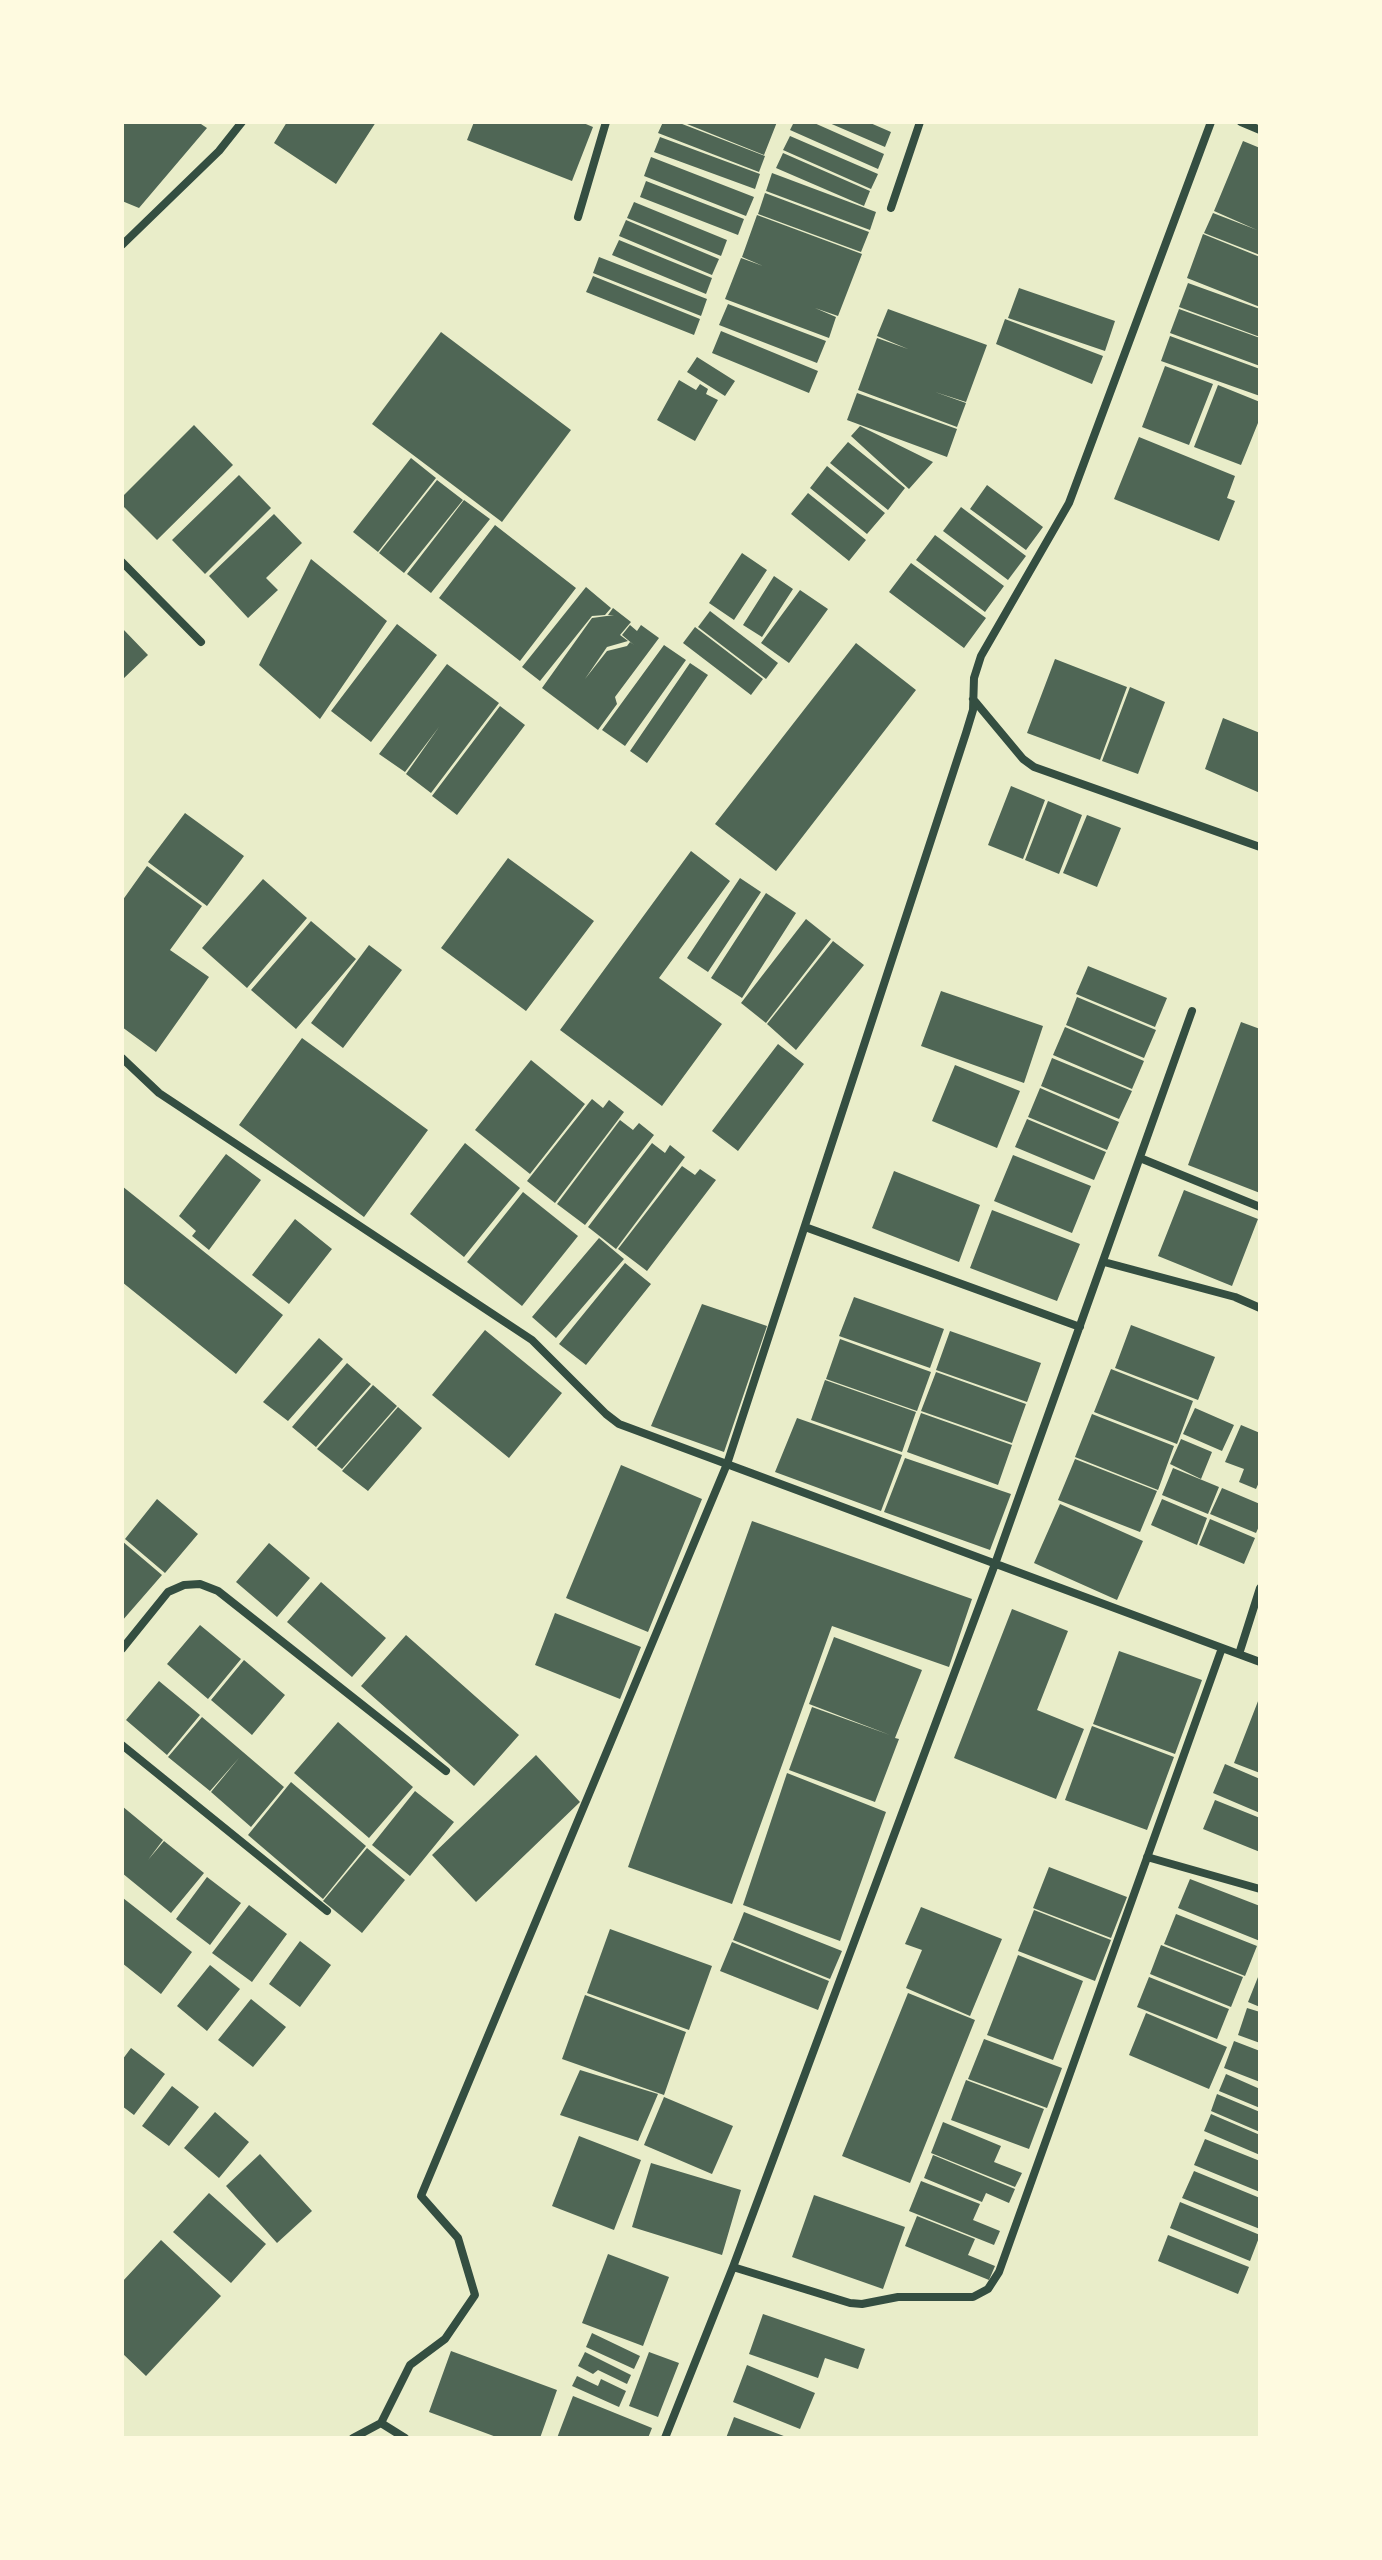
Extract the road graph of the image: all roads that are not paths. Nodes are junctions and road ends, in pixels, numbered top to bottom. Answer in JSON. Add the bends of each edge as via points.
{"nodes":[{"id":1,"x":242,"y":122,"type":"edge"},
{"id":2,"x":606,"y":122,"type":"edge"},
{"id":3,"x":920,"y":122,"type":"edge"},
{"id":4,"x":1211,"y":122,"type":"edge"},
{"id":5,"x":1241,"y":122,"type":"edge"},
{"id":6,"x":1260,"y":130,"type":"edge"},
{"id":7,"x":891,"y":208,"type":"dead end"},
{"id":8,"x":578,"y":217,"type":"dead end"},
{"id":9,"x":122,"y":245,"type":"edge"},
{"id":10,"x":122,"y":562,"type":"edge"},
{"id":11,"x":201,"y":642,"type":"dead end"},
{"id":12,"x":973,"y":699,"type":"junction"},
{"id":13,"x":1260,"y":847,"type":"edge"},
{"id":14,"x":1192,"y":1011,"type":"dead end"},
{"id":15,"x":122,"y":1058,"type":"edge"},
{"id":16,"x":1140,"y":1158,"type":"junction"},
{"id":17,"x":1260,"y":1207,"type":"edge"},
{"id":18,"x":805,"y":1227,"type":"junction"},
{"id":19,"x":1104,"y":1262,"type":"junction"},
{"id":20,"x":1260,"y":1308,"type":"edge"},
{"id":21,"x":1080,"y":1327,"type":"junction"},
{"id":22,"x":727,"y":1464,"type":"junction"},
{"id":23,"x":995,"y":1564,"type":"junction"},
{"id":24,"x":1260,"y":1588,"type":"edge"},
{"id":25,"x":1222,"y":1648,"type":"junction"},
{"id":26,"x":122,"y":1649,"type":"edge"},
{"id":27,"x":1239,"y":1654,"type":"junction"},
{"id":28,"x":1260,"y":1662,"type":"edge"},
{"id":29,"x":122,"y":1745,"type":"edge"},
{"id":30,"x":446,"y":1771,"type":"dead end"},
{"id":31,"x":1147,"y":1857,"type":"junction"},
{"id":32,"x":1260,"y":1889,"type":"edge"},
{"id":33,"x":327,"y":1911,"type":"dead end"},
{"id":34,"x":733,"y":2267,"type":"junction"},
{"id":35,"x":381,"y":2423,"type":"junction"},
{"id":36,"x":353,"y":2438,"type":"edge"},
{"id":37,"x":405,"y":2438,"type":"edge"},
{"id":38,"x":665,"y":2438,"type":"edge"}],
"edges":[{"from":1,"to":9,"type":"street"},
{"from":2,"to":8,"type":"street"},
{"from":3,"to":7,"type":"street"},
{"from":4,"to":12,"type":"street","via":[[1069,503],[981,656]]},
{"from":5,"to":6,"type":"street"},
{"from":10,"to":11,"type":"street"},
{"from":12,"to":13,"type":"street","via":[[1034,767]]},
{"from":12,"to":18,"type":"street"},
{"from":14,"to":16,"type":"street"},
{"from":15,"to":22,"type":"street","via":[[159,1093],[532,1340],[619,1424]]},
{"from":16,"to":17,"type":"street"},
{"from":16,"to":19,"type":"street"},
{"from":18,"to":21,"type":"street"},
{"from":18,"to":22,"type":"street"},
{"from":19,"to":20,"type":"street"},
{"from":19,"to":21,"type":"street"},
{"from":21,"to":23,"type":"street"},
{"from":22,"to":23,"type":"street"},
{"from":22,"to":35,"type":"street","via":[[421,2196],[458,2238],[475,2295],[445,2339],[410,2365]]},
{"from":23,"to":25,"type":"street"},
{"from":23,"to":34,"type":"street"},
{"from":24,"to":27,"type":"street"},
{"from":25,"to":27,"type":"street"},
{"from":25,"to":31,"type":"street"},
{"from":26,"to":30,"type":"street","via":[[168,1592],[200,1584],[218,1591]]},
{"from":27,"to":28,"type":"street"},
{"from":29,"to":33,"type":"street"},
{"from":31,"to":32,"type":"street"},
{"from":31,"to":34,"type":"street","via":[[999,2272],[988,2289],[973,2297],[850,2303]]},
{"from":34,"to":38,"type":"street"},
{"from":35,"to":36,"type":"street"},
{"from":35,"to":37,"type":"street"}]}
